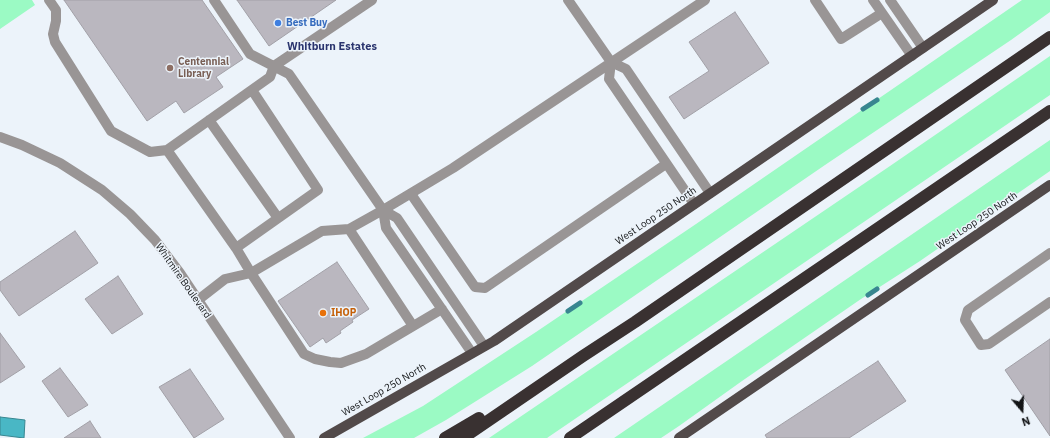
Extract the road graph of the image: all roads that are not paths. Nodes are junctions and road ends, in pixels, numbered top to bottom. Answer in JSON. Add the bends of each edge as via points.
{"nodes":[{"id":1,"x":49,"y":0,"type":"edge"},
{"id":2,"x":214,"y":0,"type":"edge"},
{"id":3,"x":372,"y":0,"type":"edge"},
{"id":4,"x":568,"y":0,"type":"edge"},
{"id":5,"x":705,"y":0,"type":"edge"},
{"id":6,"x":815,"y":0,"type":"edge"},
{"id":7,"x":873,"y":0,"type":"edge"},
{"id":8,"x":890,"y":0,"type":"edge"},
{"id":9,"x":993,"y":0,"type":"edge"},
{"id":10,"x":882,"y":13,"type":"junction"},
{"id":11,"x":1050,"y":37,"type":"edge"},
{"id":12,"x":923,"y":48,"type":"junction"},
{"id":13,"x":912,"y":56,"type":"junction"},
{"id":14,"x":612,"y":62,"type":"junction"},
{"id":15,"x":274,"y":66,"type":"junction"},
{"id":16,"x":252,"y":90,"type":"junction"},
{"id":17,"x":1050,"y":111,"type":"edge"},
{"id":18,"x":209,"y":120,"type":"junction"},
{"id":19,"x":0,"y":137,"type":"edge"},
{"id":20,"x":167,"y":150,"type":"junction"},
{"id":21,"x":666,"y":164,"type":"junction"},
{"id":22,"x":1050,"y":186,"type":"edge"},
{"id":23,"x":710,"y":193,"type":"junction"},
{"id":24,"x":411,"y":194,"type":"junction"},
{"id":25,"x":694,"y":204,"type":"junction"},
{"id":26,"x":384,"y":210,"type":"junction"},
{"id":27,"x":278,"y":218,"type":"junction"},
{"id":28,"x":349,"y":229,"type":"junction"},
{"id":29,"x":236,"y":248,"type":"junction"},
{"id":30,"x":1050,"y":253,"type":"edge"},
{"id":31,"x":251,"y":273,"type":"junction"},
{"id":32,"x":198,"y":300,"type":"junction"},
{"id":33,"x":1050,"y":302,"type":"edge"},
{"id":34,"x":442,"y":310,"type":"junction"},
{"id":35,"x":413,"y":326,"type":"junction"},
{"id":36,"x":484,"y":346,"type":"junction"},
{"id":37,"x":472,"y":353,"type":"junction"},
{"id":38,"x":583,"y":356,"type":"junction"},
{"id":39,"x":290,"y":438,"type":"edge"},
{"id":40,"x":324,"y":438,"type":"edge"},
{"id":41,"x":445,"y":438,"type":"edge"},
{"id":42,"x":463,"y":438,"type":"edge"},
{"id":43,"x":570,"y":438,"type":"edge"},
{"id":44,"x":679,"y":438,"type":"edge"}],
"edges":[{"from":1,"to":20,"type":"street","via":[[56,10],[53,34],[55,42],[111,131],[150,152]]},
{"from":2,"to":15,"type":"street","via":[[250,54]]},
{"from":3,"to":15,"type":"street"},
{"from":4,"to":14,"type":"street"},
{"from":5,"to":14,"type":"street"},
{"from":6,"to":10,"type":"street","via":[[841,39]]},
{"from":7,"to":10,"type":"street"},
{"from":8,"to":12,"type":"street"},
{"from":9,"to":12,"type":"main road","name":"West Loop 250 North"},
{"from":10,"to":13,"type":"street"},
{"from":11,"to":38,"type":"highway"},
{"from":12,"to":13,"type":"main road","name":"West Loop 250 North"},
{"from":13,"to":23,"type":"main road","name":"West Loop 250 North"},
{"from":14,"to":21,"type":"street","via":[[609,79]]},
{"from":14,"to":23,"type":"street","via":[[626,69]]},
{"from":14,"to":24,"type":"street"},
{"from":15,"to":16,"type":"street","via":[[270,77]]},
{"from":15,"to":26,"type":"street","via":[[289,74]]},
{"from":16,"to":18,"type":"street"},
{"from":16,"to":27,"type":"street","via":[[318,190]]},
{"from":17,"to":43,"type":"highway"},
{"from":18,"to":20,"type":"street"},
{"from":18,"to":27,"type":"street"},
{"from":19,"to":32,"type":"street","name":"Whitmire Boulevard","via":[[60,163],[102,190],[130,214],[154,240],[180,272]]},
{"from":20,"to":29,"type":"street"},
{"from":21,"to":24,"type":"street","via":[[485,288],[476,287]]},
{"from":21,"to":25,"type":"street"},
{"from":22,"to":44,"type":"main road","name":"West Loop 250 North"},
{"from":23,"to":25,"type":"main road","name":"West Loop 250 North"},
{"from":24,"to":26,"type":"street"},
{"from":25,"to":36,"type":"main road","name":"West Loop 250 North"},
{"from":26,"to":28,"type":"street"},
{"from":26,"to":34,"type":"street","via":[[386,228]]},
{"from":26,"to":36,"type":"street","via":[[397,218]]},
{"from":27,"to":29,"type":"street"},
{"from":28,"to":31,"type":"street","via":[[322,231]]},
{"from":28,"to":35,"type":"street"},
{"from":29,"to":31,"type":"street"},
{"from":30,"to":33,"type":"street","via":[[968,310],[965,320],[981,345],[989,344]]},
{"from":31,"to":32,"type":"street","via":[[225,279]]},
{"from":31,"to":35,"type":"street","via":[[304,354],[315,359],[341,363],[366,354]]},
{"from":32,"to":39,"type":"street","name":"Whitmire Boulevard"},
{"from":34,"to":35,"type":"street"},
{"from":34,"to":37,"type":"street"},
{"from":36,"to":37,"type":"main road","name":"West Loop 250 North"},
{"from":37,"to":40,"type":"main road","name":"West Loop 250 North"},
{"from":38,"to":41,"type":"highway"},
{"from":38,"to":42,"type":"highway"}]}
